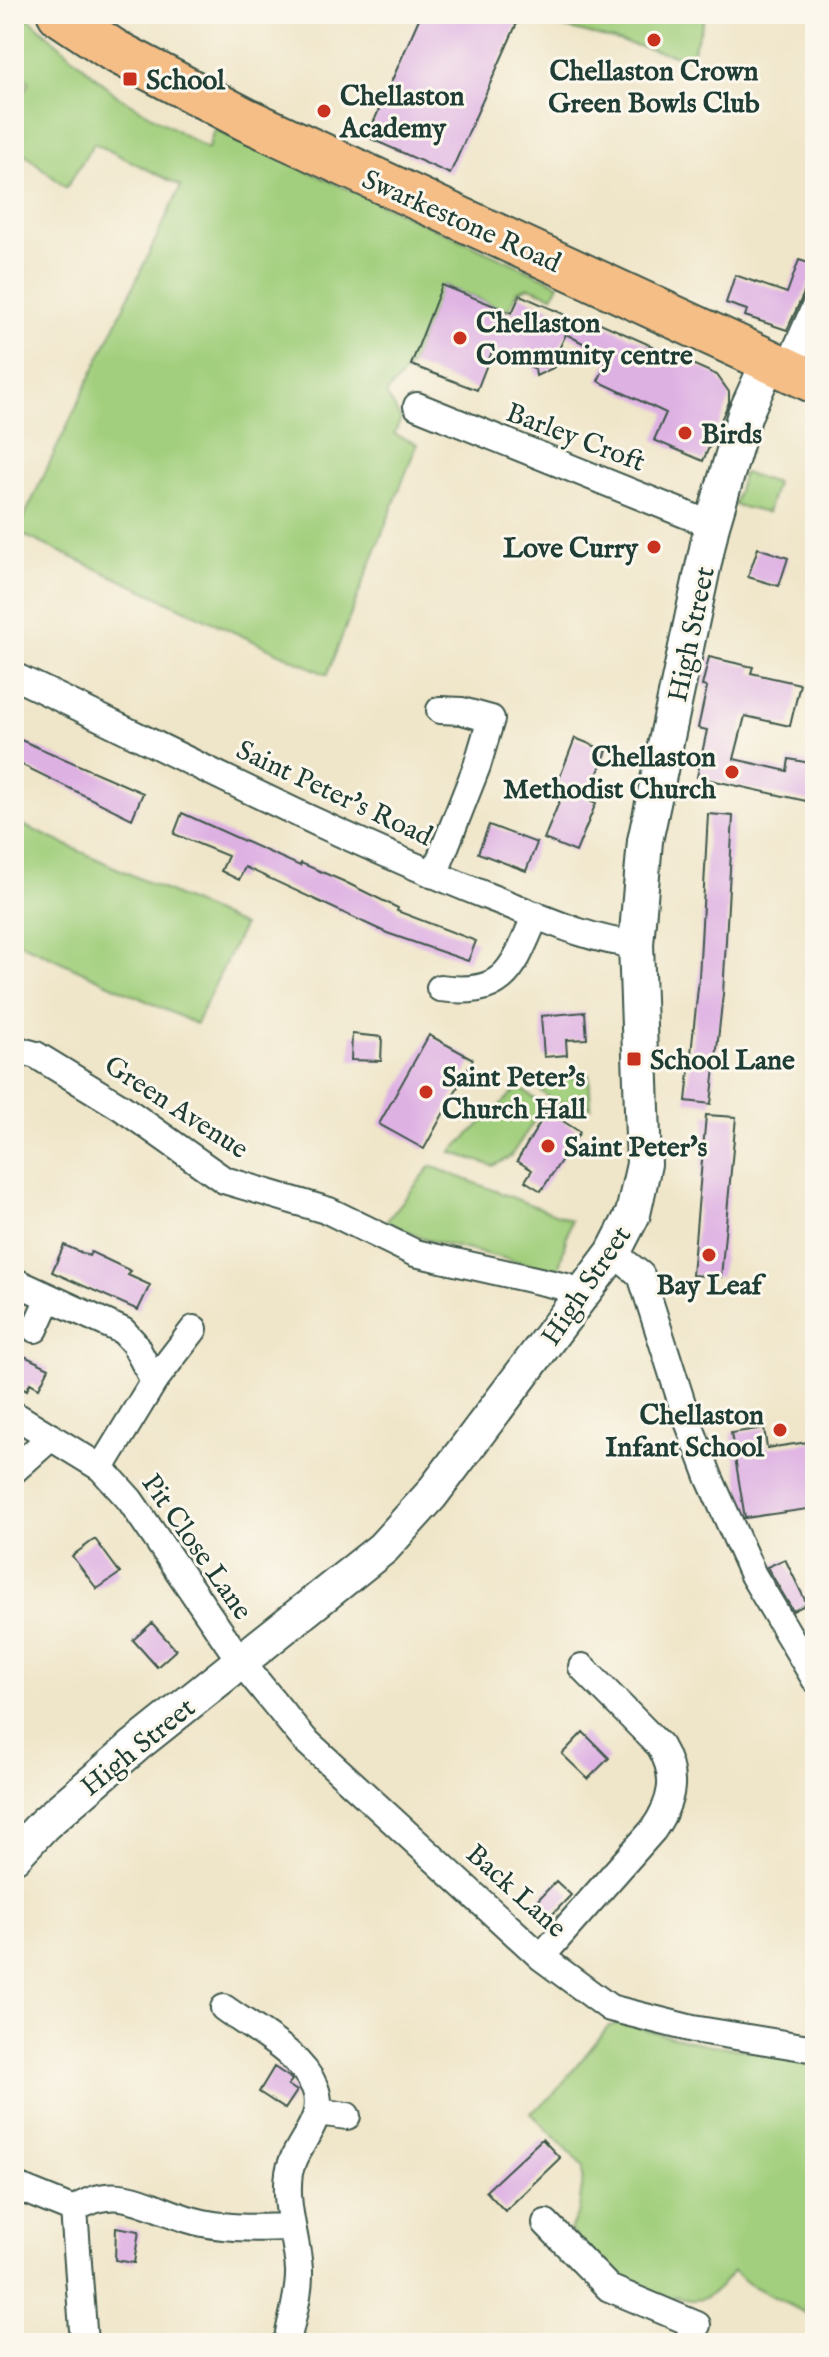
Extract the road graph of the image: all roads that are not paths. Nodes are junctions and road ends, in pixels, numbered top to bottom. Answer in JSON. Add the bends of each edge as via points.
{"nodes":[{"id":1,"x":59,"y":14,"type":"edge"},
{"id":2,"x":815,"y":307,"type":"edge"},
{"id":3,"x":790,"y":371,"type":"edge"},
{"id":4,"x":417,"y":406,"type":"dead end"},
{"id":5,"x":712,"y":525,"type":"junction"},
{"id":6,"x":14,"y":676,"type":"edge"},
{"id":7,"x":440,"y":710,"type":"dead end"},
{"id":8,"x":434,"y":875,"type":"junction"},
{"id":9,"x":536,"y":915,"type":"junction"},
{"id":10,"x":636,"y":944,"type":"junction"},
{"id":11,"x":440,"y":988,"type":"dead end"},
{"id":12,"x":14,"y":1049,"type":"edge"},
{"id":13,"x":613,"y":1253,"type":"junction"},
{"id":14,"x":18,"y":1283,"type":"dead end"},
{"id":15,"x":581,"y":1297,"type":"junction"},
{"id":16,"x":49,"y":1298,"type":"junction"},
{"id":17,"x":35,"y":1329,"type":"dead end"},
{"id":18,"x":194,"y":1329,"type":"dead end"},
{"id":19,"x":154,"y":1381,"type":"junction"},
{"id":20,"x":18,"y":1417,"type":"dead end"},
{"id":21,"x":51,"y":1437,"type":"junction"},
{"id":22,"x":101,"y":1468,"type":"junction"},
{"id":23,"x":14,"y":1470,"type":"edge"},
{"id":24,"x":241,"y":1662,"type":"junction"},
{"id":25,"x":582,"y":1667,"type":"dead end"},
{"id":26,"x":812,"y":1668,"type":"edge"},
{"id":27,"x":14,"y":1856,"type":"edge"},
{"id":28,"x":541,"y":1957,"type":"junction"},
{"id":29,"x":224,"y":2008,"type":"dead end"},
{"id":30,"x":815,"y":2049,"type":"edge"},
{"id":31,"x":318,"y":2112,"type":"junction"},
{"id":32,"x":347,"y":2116,"type":"dead end"},
{"id":33,"x":22,"y":2189,"type":"dead end"},
{"id":34,"x":74,"y":2210,"type":"junction"},
{"id":35,"x":546,"y":2223,"type":"dead end"},
{"id":36,"x":290,"y":2227,"type":"junction"},
{"id":37,"x":84,"y":2343,"type":"edge"},
{"id":38,"x":287,"y":2343,"type":"edge"},
{"id":39,"x":686,"y":2343,"type":"edge"}],
"edges":[{"from":1,"to":3,"type":"main road","name":"Swarkestone Road","via":[[113,50],[245,119]]},
{"from":2,"to":3,"type":"street"},
{"from":3,"to":5,"type":"street","name":"High Street","via":[[745,414]]},
{"from":4,"to":5,"type":"street","name":"Barley Croft"},
{"from":5,"to":10,"type":"street","name":"High Street","via":[[645,841]]},
{"from":6,"to":8,"type":"street","name":"Saint Peter's Road"},
{"from":7,"to":8,"type":"street","via":[[491,719]]},
{"from":8,"to":9,"type":"street","name":"Saint Peter's Road"},
{"from":9,"to":10,"type":"street","name":"Saint Peter's Road"},
{"from":9,"to":11,"type":"street","via":[[514,965],[496,981],[471,992]]},
{"from":10,"to":13,"type":"street","name":"High Street","via":[[644,1164],[633,1214]]},
{"from":12,"to":15,"type":"street","name":"Green Avenue","via":[[36,1055],[121,1107],[224,1180],[329,1211],[415,1253],[566,1287]]},
{"from":13,"to":15,"type":"street","name":"High Street"},
{"from":13,"to":26,"type":"street","via":[[641,1275],[709,1477],[753,1575]]},
{"from":14,"to":16,"type":"street"},
{"from":15,"to":24,"type":"street","name":"High Street","via":[[407,1523],[355,1573]]},
{"from":16,"to":17,"type":"street"},
{"from":16,"to":19,"type":"street","via":[[123,1331]]},
{"from":18,"to":19,"type":"street"},
{"from":19,"to":22,"type":"street"},
{"from":20,"to":21,"type":"street","name":"Pit Close Lane"},
{"from":21,"to":22,"type":"street","name":"Pit Close Lane"},
{"from":21,"to":23,"type":"street"},
{"from":22,"to":24,"type":"street","name":"Pit Close Lane","via":[[130,1500]]},
{"from":24,"to":27,"type":"street","name":"High Street","via":[[90,1784]]},
{"from":24,"to":28,"type":"street","name":"Back Lane","via":[[304,1739]]},
{"from":25,"to":28,"type":"street","via":[[660,1746],[668,1759],[672,1788],[653,1830]]},
{"from":28,"to":30,"type":"street","name":"Back Lane","via":[[610,2008],[693,2029]]},
{"from":29,"to":31,"type":"street","via":[[302,2067],[314,2084]]},
{"from":31,"to":32,"type":"street"},
{"from":31,"to":36,"type":"street","via":[[291,2164]]},
{"from":33,"to":34,"type":"street"},
{"from":34,"to":36,"type":"street","via":[[111,2195],[214,2225]]},
{"from":34,"to":37,"type":"street"},
{"from":35,"to":39,"type":"street","via":[[609,2288],[697,2325]]},
{"from":36,"to":38,"type":"street","via":[[299,2275]]}]}
